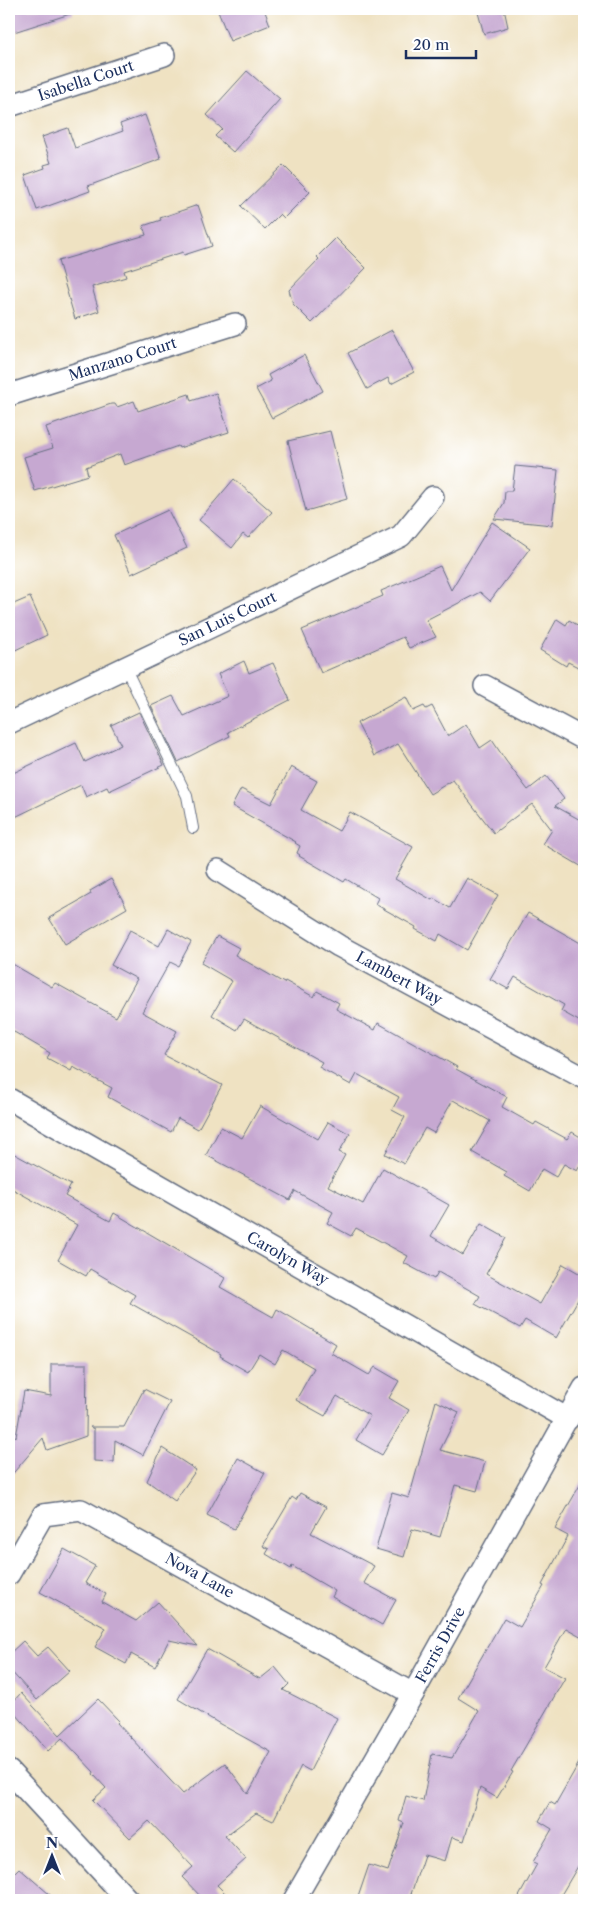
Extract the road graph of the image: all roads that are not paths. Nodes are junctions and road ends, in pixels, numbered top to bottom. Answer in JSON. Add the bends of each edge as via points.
{"nodes":[{"id":1,"x":164,"y":56,"type":"dead end"},
{"id":2,"x":9,"y":106,"type":"edge"},
{"id":3,"x":235,"y":324,"type":"dead end"},
{"id":4,"x":9,"y":395,"type":"edge"},
{"id":5,"x":433,"y":497,"type":"dead end"},
{"id":6,"x":125,"y":668,"type":"junction"},
{"id":7,"x":485,"y":686,"type":"dead end"},
{"id":8,"x":9,"y":723,"type":"edge"},
{"id":9,"x":584,"y":739,"type":"edge"},
{"id":10,"x":193,"y":828,"type":"dead end"},
{"id":11,"x":218,"y":870,"type":"dead end"},
{"id":12,"x":584,"y":1078,"type":"edge"},
{"id":13,"x":9,"y":1099,"type":"edge"},
{"id":14,"x":584,"y":1388,"type":"edge"},
{"id":15,"x":568,"y":1419,"type":"junction"},
{"id":16,"x":9,"y":1574,"type":"edge"},
{"id":17,"x":413,"y":1694,"type":"junction"},
{"id":18,"x":9,"y":1771,"type":"edge"},
{"id":19,"x":128,"y":1900,"type":"edge"},
{"id":20,"x":294,"y":1900,"type":"edge"}],
"edges":[{"from":1,"to":2,"type":"street","name":"Isabella Court"},
{"from":3,"to":4,"type":"street","name":"Manzano Court"},
{"from":5,"to":6,"type":"street","name":"San Luis Court","via":[[401,536]]},
{"from":6,"to":8,"type":"street","name":"San Luis Court"},
{"from":6,"to":10,"type":"lane","via":[[187,796]]},
{"from":7,"to":9,"type":"street"},
{"from":11,"to":12,"type":"street","name":"Lambert Way","via":[[339,946]]},
{"from":13,"to":15,"type":"street","name":"Carolyn Way"},
{"from":14,"to":15,"type":"street","name":"Ferris Drive"},
{"from":15,"to":17,"type":"street","name":"Ferris Drive"},
{"from":16,"to":17,"type":"street","name":"Nova Lane","via":[[43,1515],[81,1510]]},
{"from":17,"to":20,"type":"street","name":"Ferris Drive"},
{"from":18,"to":19,"type":"street"}]}
